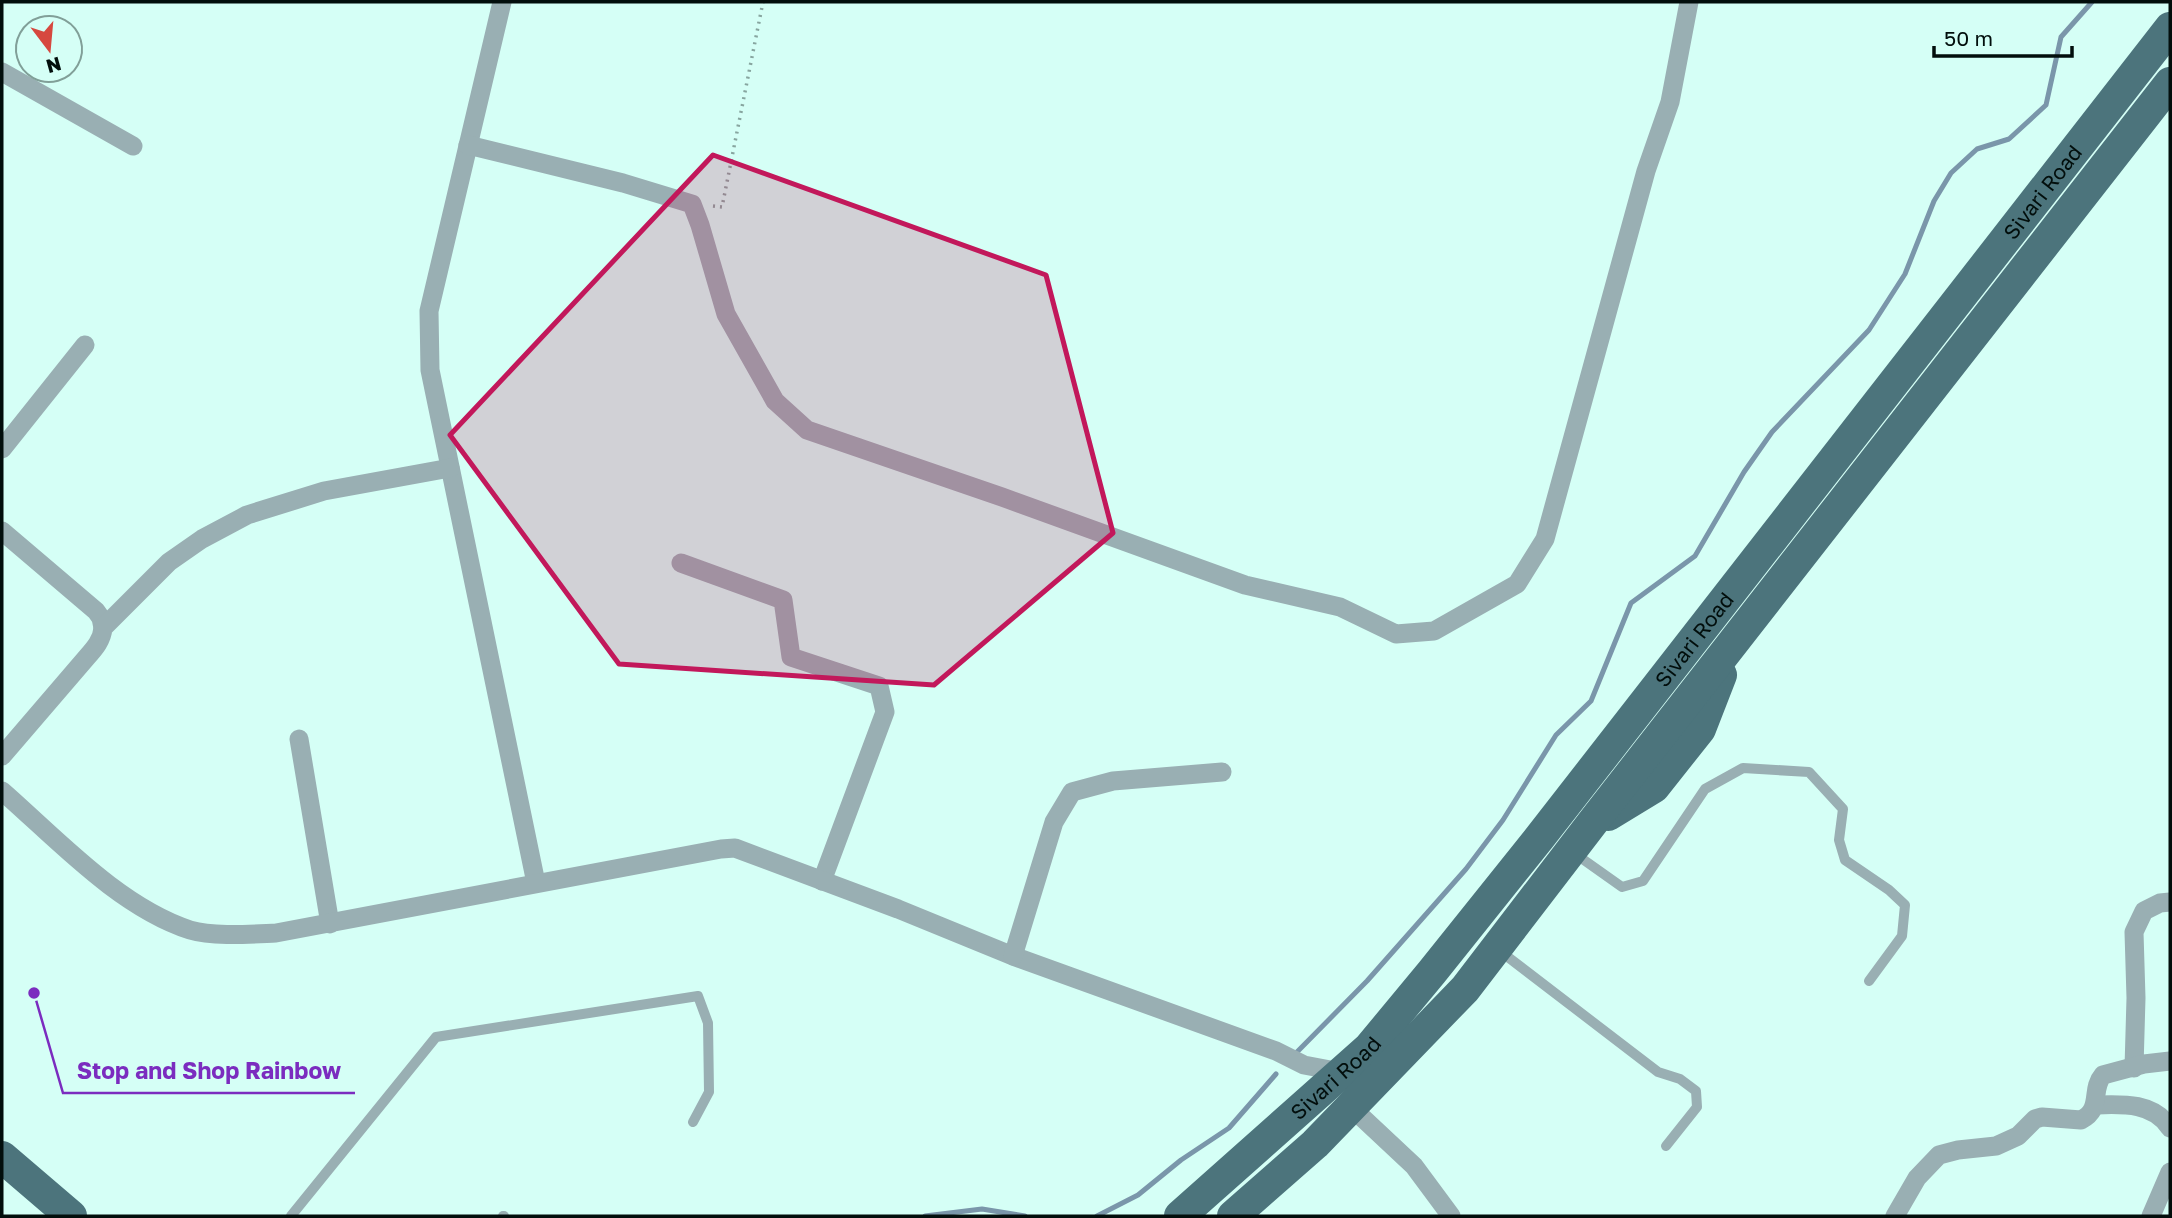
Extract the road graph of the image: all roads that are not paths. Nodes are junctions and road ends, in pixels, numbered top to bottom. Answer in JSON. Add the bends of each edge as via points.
{"nodes":[{"id":1,"x":502,"y":2,"type":"edge"},
{"id":2,"x":1689,"y":2,"type":"edge"},
{"id":3,"x":2170,"y":29,"type":"edge"},
{"id":4,"x":2,"y":72,"type":"edge"},
{"id":5,"x":2170,"y":83,"type":"edge"},
{"id":6,"x":468,"y":145,"type":"junction"},
{"id":7,"x":133,"y":146,"type":"dead end"},
{"id":8,"x":85,"y":345,"type":"dead end"},
{"id":9,"x":2,"y":449,"type":"edge"},
{"id":10,"x":450,"y":468,"type":"junction"},
{"id":11,"x":2,"y":531,"type":"edge"},
{"id":12,"x":681,"y":563,"type":"dead end"},
{"id":13,"x":103,"y":628,"type":"junction"},
{"id":14,"x":299,"y":739,"type":"dead end"},
{"id":15,"x":2,"y":756,"type":"edge"},
{"id":16,"x":1222,"y":772,"type":"dead end"},
{"id":17,"x":2,"y":791,"type":"edge"},
{"id":18,"x":1580,"y":839,"type":"junction"},
{"id":19,"x":822,"y":881,"type":"junction"},
{"id":20,"x":537,"y":883,"type":"junction"},
{"id":21,"x":2170,"y":902,"type":"edge"},
{"id":22,"x":330,"y":924,"type":"junction"},
{"id":23,"x":1496,"y":948,"type":"junction"},
{"id":24,"x":1013,"y":956,"type":"junction"},
{"id":25,"x":1869,"y":981,"type":"dead end"},
{"id":26,"x":2170,"y":1061,"type":"edge"},
{"id":27,"x":1304,"y":1065,"type":"junction"},
{"id":28,"x":2134,"y":1068,"type":"junction"},
{"id":29,"x":1341,"y":1072,"type":"junction"},
{"id":30,"x":2095,"y":1105,"type":"junction"},
{"id":31,"x":1304,"y":1106,"type":"junction"},
{"id":32,"x":1351,"y":1107,"type":"junction"},
{"id":33,"x":693,"y":1122,"type":"dead end"},
{"id":34,"x":2170,"y":1128,"type":"edge"},
{"id":35,"x":1666,"y":1146,"type":"dead end"},
{"id":36,"x":2,"y":1157,"type":"edge"},
{"id":37,"x":2170,"y":1172,"type":"edge"},
{"id":38,"x":71,"y":1216,"type":"edge"},
{"id":39,"x":290,"y":1216,"type":"edge"},
{"id":40,"x":1180,"y":1216,"type":"edge"},
{"id":41,"x":1233,"y":1216,"type":"edge"},
{"id":42,"x":1451,"y":1216,"type":"edge"},
{"id":43,"x":1895,"y":1216,"type":"edge"},
{"id":44,"x":2151,"y":1216,"type":"edge"}],
"edges":[{"from":1,"to":6,"type":"street"},
{"from":2,"to":6,"type":"street","via":[[1670,102],[1646,171],[1545,538],[1517,584],[1434,631],[1396,634],[1340,607],[1245,585],[807,430],[775,401],[726,314],[692,204]]},
{"from":3,"to":29,"type":"main road","name":"Sivari Road","via":[[1523,858],[1369,1048]]},
{"from":4,"to":7,"type":"street"},
{"from":5,"to":18,"type":"main road","name":"Sivari Road"},
{"from":6,"to":10,"type":"street","via":[[429,311],[430,370]]},
{"from":8,"to":9,"type":"street"},
{"from":10,"to":13,"type":"street","via":[[324,491],[247,515],[169,562]]},
{"from":10,"to":20,"type":"street"},
{"from":11,"to":13,"type":"street","via":[[96,611]]},
{"from":12,"to":19,"type":"street","via":[[783,600],[791,657],[879,686],[885,712]]},
{"from":13,"to":15,"type":"street","via":[[99,642]]},
{"from":14,"to":22,"type":"street"},
{"from":16,"to":24,"type":"street","via":[[1113,781],[1072,792],[1054,822]]},
{"from":17,"to":22,"type":"street","via":[[115,890],[192,931],[276,933]]},
{"from":18,"to":23,"type":"main road","name":"Sivari Road"},
{"from":18,"to":25,"type":"lane","via":[[1622,887],[1643,880],[1705,789],[1743,768],[1809,772],[1843,809],[1839,839],[1845,860],[1905,905],[1902,936]]},
{"from":19,"to":20,"type":"street","via":[[735,848]]},
{"from":19,"to":24,"type":"street"},
{"from":20,"to":22,"type":"street"},
{"from":21,"to":28,"type":"street","via":[[2144,911],[2134,932]]},
{"from":23,"to":32,"type":"main road","name":"Sivari Road","via":[[1465,989]]},
{"from":23,"to":35,"type":"lane","via":[[1658,1072],[1680,1079],[1696,1091],[1697,1107]]},
{"from":24,"to":27,"type":"street"},
{"from":26,"to":28,"type":"street"},
{"from":27,"to":29,"type":"street"},
{"from":27,"to":31,"type":"street"},
{"from":28,"to":30,"type":"street","via":[[2103,1074]]},
{"from":29,"to":31,"type":"main road","name":"Sivari Road"},
{"from":30,"to":34,"type":"street","via":[[2146,1107],[2164,1117]]},
{"from":30,"to":43,"type":"street","via":[[2081,1120],[2042,1117],[1996,1146],[1939,1155],[1917,1178]]},
{"from":31,"to":40,"type":"main road","name":"Sivari Road"},
{"from":32,"to":41,"type":"main road","name":"Sivari Road"},
{"from":32,"to":42,"type":"street","via":[[1414,1166]]},
{"from":33,"to":39,"type":"lane","via":[[709,1092],[708,1023],[698,996],[436,1037]]},
{"from":36,"to":38,"type":"main road"},
{"from":37,"to":44,"type":"street"}]}
